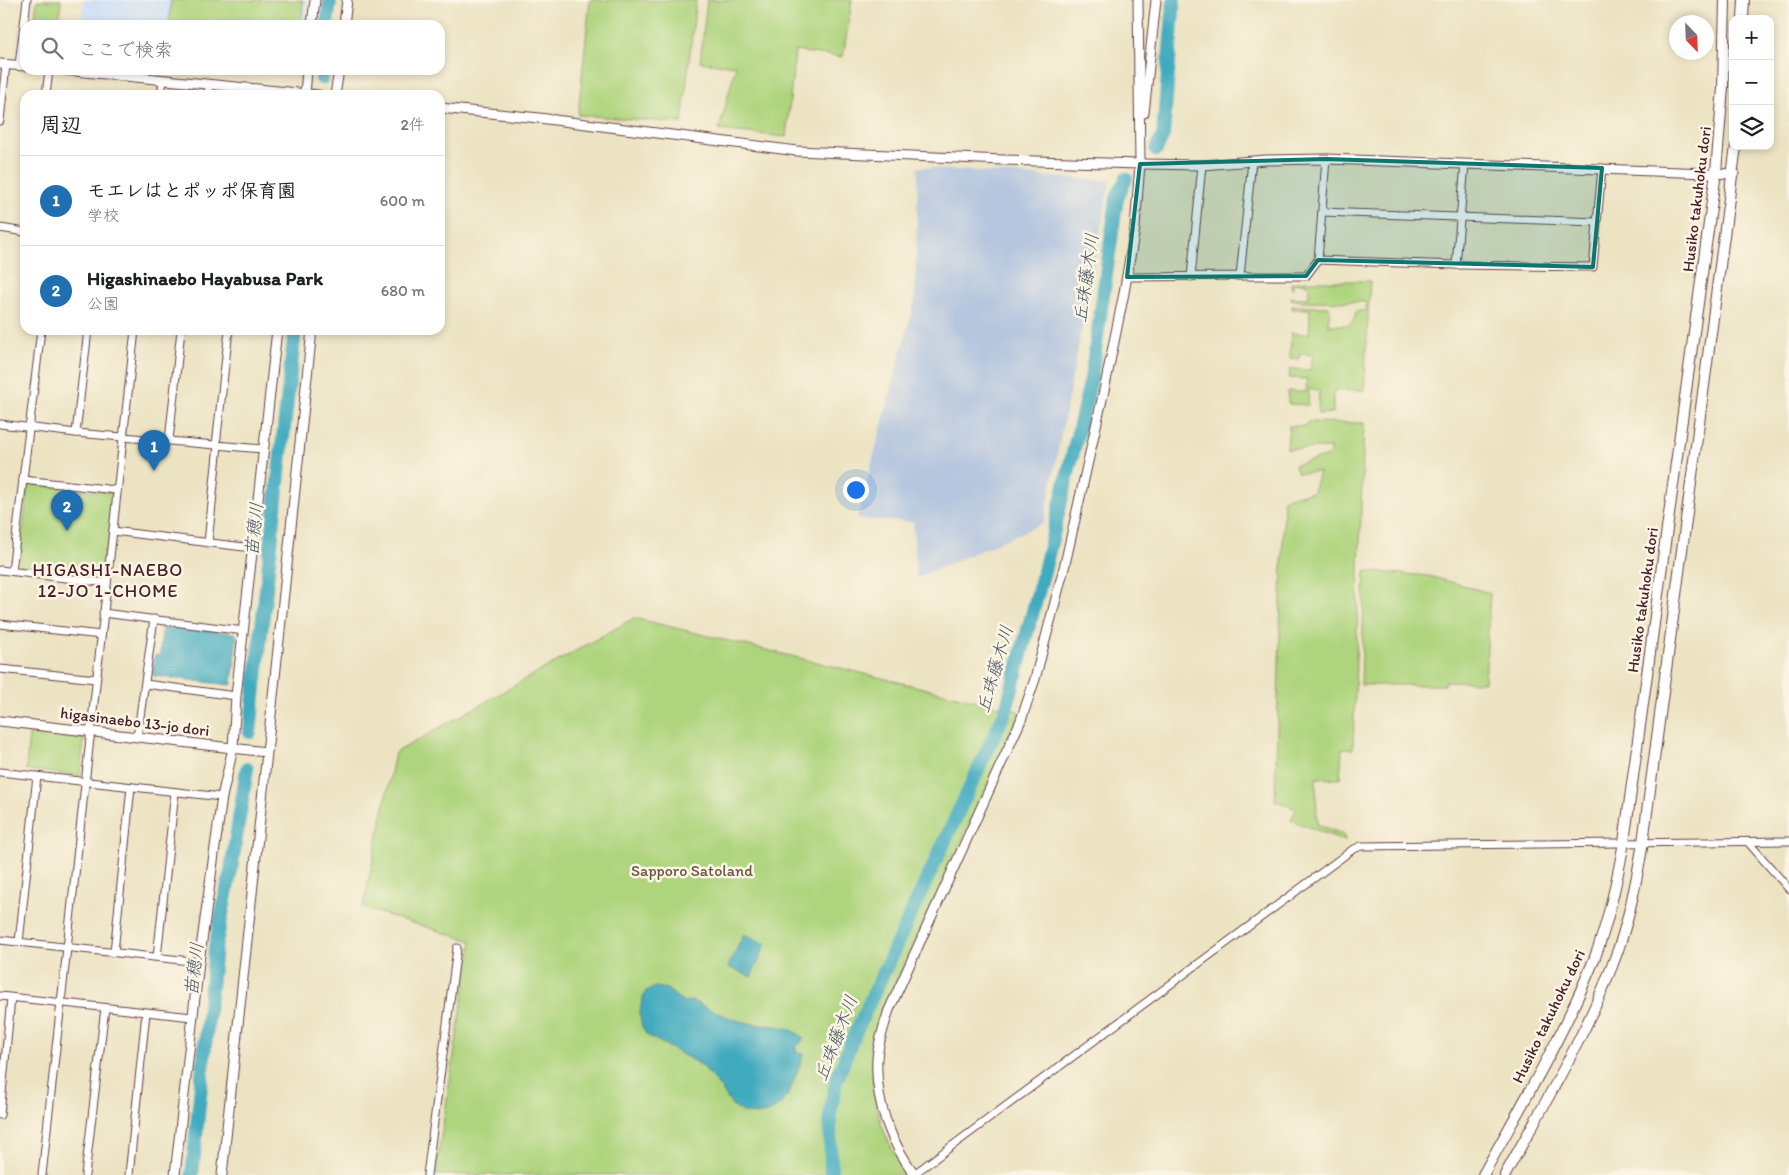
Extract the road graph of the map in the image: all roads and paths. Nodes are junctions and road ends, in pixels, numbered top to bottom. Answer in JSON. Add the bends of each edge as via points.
{"nodes":[{"id":1,"x":27,"y":0,"type":"edge"},
{"id":2,"x":315,"y":0,"type":"edge"},
{"id":3,"x":347,"y":0,"type":"edge"},
{"id":4,"x":1138,"y":0,"type":"edge"},
{"id":5,"x":1156,"y":0,"type":"edge"},
{"id":6,"x":1726,"y":0,"type":"edge"},
{"id":7,"x":1744,"y":0,"type":"edge"},
{"id":8,"x":1743,"y":15,"type":"edge"},
{"id":9,"x":25,"y":20,"type":"edge"},
{"id":10,"x":313,"y":20,"type":"edge"},
{"id":11,"x":345,"y":20,"type":"edge"},
{"id":12,"x":3,"y":64,"type":"edge"},
{"id":13,"x":20,"y":66,"type":"edge"},
{"id":14,"x":48,"y":75,"type":"edge"},
{"id":15,"x":109,"y":75,"type":"edge"},
{"id":16,"x":307,"y":75,"type":"edge"},
{"id":17,"x":338,"y":75,"type":"edge"},
{"id":18,"x":163,"y":81,"type":"junction"},
{"id":19,"x":210,"y":84,"type":"junction"},
{"id":20,"x":47,"y":90,"type":"edge"},
{"id":21,"x":162,"y":90,"type":"edge"},
{"id":22,"x":209,"y":90,"type":"edge"},
{"id":23,"x":244,"y":90,"type":"edge"},
{"id":24,"x":305,"y":90,"type":"edge"},
{"id":25,"x":336,"y":90,"type":"edge"},
{"id":26,"x":445,"y":109,"type":"edge"},
{"id":27,"x":0,"y":122,"type":"edge"},
{"id":28,"x":1141,"y":138,"type":"junction"},
{"id":29,"x":1736,"y":150,"type":"edge"},
{"id":30,"x":1326,"y":159,"type":"junction"},
{"id":31,"x":1252,"y":161,"type":"junction"},
{"id":32,"x":1140,"y":164,"type":"junction"},
{"id":33,"x":1464,"y":164,"type":"junction"},
{"id":34,"x":1202,"y":165,"type":"junction"},
{"id":35,"x":1602,"y":168,"type":"junction"},
{"id":36,"x":1716,"y":172,"type":"junction"},
{"id":37,"x":1734,"y":174,"type":"junction"},
{"id":38,"x":1322,"y":212,"type":"junction"},
{"id":39,"x":1460,"y":217,"type":"junction"},
{"id":40,"x":1597,"y":222,"type":"junction"},
{"id":41,"x":0,"y":228,"type":"edge"},
{"id":42,"x":20,"y":231,"type":"edge"},
{"id":43,"x":1318,"y":260,"type":"junction"},
{"id":44,"x":1456,"y":265,"type":"junction"},
{"id":45,"x":1240,"y":276,"type":"junction"},
{"id":46,"x":1127,"y":277,"type":"junction"},
{"id":47,"x":1190,"y":277,"type":"junction"},
{"id":48,"x":40,"y":335,"type":"edge"},
{"id":49,"x":87,"y":335,"type":"edge"},
{"id":50,"x":134,"y":335,"type":"edge"},
{"id":51,"x":180,"y":335,"type":"edge"},
{"id":52,"x":228,"y":335,"type":"edge"},
{"id":53,"x":276,"y":335,"type":"edge"},
{"id":54,"x":311,"y":335,"type":"edge"},
{"id":55,"x":0,"y":424,"type":"edge"},
{"id":56,"x":30,"y":428,"type":"junction"},
{"id":57,"x":76,"y":433,"type":"junction"},
{"id":58,"x":123,"y":437,"type":"junction"},
{"id":59,"x":169,"y":440,"type":"junction"},
{"id":60,"x":217,"y":445,"type":"junction"},
{"id":61,"x":263,"y":449,"type":"junction"},
{"id":62,"x":24,"y":480,"type":"junction"},
{"id":63,"x":116,"y":490,"type":"junction"},
{"id":64,"x":113,"y":531,"type":"junction"},
{"id":65,"x":208,"y":543,"type":"junction"},
{"id":66,"x":252,"y":548,"type":"junction"},
{"id":67,"x":0,"y":570,"type":"edge"},
{"id":68,"x":12,"y":572,"type":"junction"},
{"id":69,"x":107,"y":583,"type":"junction"},
{"id":70,"x":103,"y":613,"type":"junction"},
{"id":71,"x":154,"y":619,"type":"junction"},
{"id":72,"x":0,"y":624,"type":"edge"},
{"id":73,"x":244,"y":631,"type":"junction"},
{"id":74,"x":101,"y":635,"type":"junction"},
{"id":75,"x":0,"y":669,"type":"edge"},
{"id":76,"x":96,"y":679,"type":"junction"},
{"id":77,"x":145,"y":684,"type":"junction"},
{"id":78,"x":236,"y":696,"type":"junction"},
{"id":79,"x":0,"y":721,"type":"edge"},
{"id":80,"x":90,"y":731,"type":"junction"},
{"id":81,"x":137,"y":737,"type":"junction"},
{"id":82,"x":233,"y":748,"type":"junction"},
{"id":83,"x":266,"y":752,"type":"junction"},
{"id":84,"x":0,"y":772,"type":"edge"},
{"id":85,"x":36,"y":776,"type":"junction"},
{"id":86,"x":86,"y":781,"type":"junction"},
{"id":87,"x":132,"y":787,"type":"junction"},
{"id":88,"x":175,"y":792,"type":"junction"},
{"id":89,"x":222,"y":797,"type":"junction"},
{"id":90,"x":1624,"y":842,"type":"junction"},
{"id":91,"x":1643,"y":842,"type":"junction"},
{"id":92,"x":1748,"y":842,"type":"junction"},
{"id":93,"x":1789,"y":842,"type":"edge"},
{"id":94,"x":1789,"y":888,"type":"edge"},
{"id":95,"x":0,"y":940,"type":"edge"},
{"id":96,"x":19,"y":942,"type":"junction"},
{"id":97,"x":66,"y":947,"type":"junction"},
{"id":98,"x":457,"y":948,"type":"dead end"},
{"id":99,"x":114,"y":952,"type":"junction"},
{"id":100,"x":157,"y":957,"type":"junction"},
{"id":101,"x":199,"y":962,"type":"junction"},
{"id":102,"x":0,"y":996,"type":"edge"},
{"id":103,"x":11,"y":998,"type":"junction"},
{"id":104,"x":60,"y":1003,"type":"junction"},
{"id":105,"x":105,"y":1008,"type":"junction"},
{"id":106,"x":146,"y":1013,"type":"junction"},
{"id":107,"x":192,"y":1017,"type":"junction"},
{"id":108,"x":0,"y":1115,"type":"edge"},
{"id":109,"x":914,"y":1174,"type":"edge"},
{"id":110,"x":42,"y":1175,"type":"edge"},
{"id":111,"x":85,"y":1175,"type":"edge"},
{"id":112,"x":129,"y":1175,"type":"edge"},
{"id":113,"x":175,"y":1175,"type":"edge"},
{"id":114,"x":222,"y":1175,"type":"edge"},
{"id":115,"x":427,"y":1175,"type":"edge"},
{"id":116,"x":1483,"y":1175,"type":"edge"},
{"id":117,"x":1505,"y":1175,"type":"edge"}],
"edges":[{"from":1,"to":9,"type":"street"},
{"from":2,"to":10,"type":"street"},
{"from":3,"to":11,"type":"street"},
{"from":4,"to":28,"type":"street"},
{"from":5,"to":28,"type":"street"},
{"from":6,"to":36,"type":"main road","name":"Husiko takuhoku dori"},
{"from":7,"to":8,"type":"main road"},
{"from":12,"to":13,"type":"street"},
{"from":12,"to":27,"type":"street"},
{"from":14,"to":20,"type":"street"},
{"from":15,"to":18,"type":"street"},
{"from":16,"to":24,"type":"street"},
{"from":17,"to":25,"type":"street"},
{"from":18,"to":19,"type":"street"},
{"from":18,"to":21,"type":"street"},
{"from":19,"to":22,"type":"street"},
{"from":19,"to":23,"type":"street"},
{"from":26,"to":32,"type":"street","via":[[797,151]]},
{"from":28,"to":32,"type":"street"},
{"from":29,"to":37,"type":"main road","name":"Husiko takuhoku dori"},
{"from":30,"to":31,"type":"street"},
{"from":30,"to":33,"type":"street"},
{"from":30,"to":38,"type":"street"},
{"from":31,"to":34,"type":"street"},
{"from":31,"to":45,"type":"street"},
{"from":32,"to":34,"type":"street"},
{"from":32,"to":46,"type":"street"},
{"from":33,"to":35,"type":"street"},
{"from":33,"to":39,"type":"street"},
{"from":34,"to":47,"type":"street"},
{"from":35,"to":36,"type":"street"},
{"from":35,"to":40,"type":"street"},
{"from":36,"to":37,"type":"street"},
{"from":36,"to":90,"type":"main road","name":"Husiko takuhoku dori"},
{"from":37,"to":91,"type":"main road","name":"Husiko takuhoku dori"},
{"from":38,"to":39,"type":"street"},
{"from":38,"to":43,"type":"street"},
{"from":39,"to":40,"type":"street"},
{"from":39,"to":44,"type":"street"},
{"from":40,"to":44,"type":"street","via":[[1593,267]]},
{"from":41,"to":42,"type":"street"},
{"from":43,"to":44,"type":"street"},
{"from":43,"to":45,"type":"street","via":[[1306,276]]},
{"from":45,"to":47,"type":"street"},
{"from":46,"to":47,"type":"street"},
{"from":46,"to":109,"type":"street","via":[[1065,564],[1029,699],[889,1010],[881,1037],[877,1059],[880,1104],[887,1128]]},
{"from":48,"to":56,"type":"street"},
{"from":49,"to":57,"type":"street"},
{"from":50,"to":58,"type":"street"},
{"from":51,"to":59,"type":"street"},
{"from":52,"to":60,"type":"street"},
{"from":53,"to":61,"type":"street"},
{"from":54,"to":83,"type":"street"},
{"from":55,"to":56,"type":"street"},
{"from":56,"to":57,"type":"street"},
{"from":56,"to":62,"type":"street"},
{"from":57,"to":58,"type":"street"},
{"from":58,"to":59,"type":"street"},
{"from":58,"to":63,"type":"street"},
{"from":59,"to":60,"type":"street"},
{"from":60,"to":61,"type":"street"},
{"from":60,"to":65,"type":"street"},
{"from":61,"to":66,"type":"street"},
{"from":62,"to":63,"type":"street"},
{"from":62,"to":68,"type":"street"},
{"from":63,"to":64,"type":"street"},
{"from":64,"to":65,"type":"street"},
{"from":64,"to":69,"type":"street"},
{"from":65,"to":66,"type":"street"},
{"from":66,"to":73,"type":"street"},
{"from":67,"to":68,"type":"street"},
{"from":68,"to":69,"type":"street"},
{"from":69,"to":70,"type":"street"},
{"from":70,"to":71,"type":"street"},
{"from":70,"to":74,"type":"street"},
{"from":71,"to":73,"type":"street"},
{"from":71,"to":77,"type":"street"},
{"from":72,"to":74,"type":"street"},
{"from":73,"to":78,"type":"street"},
{"from":74,"to":76,"type":"street"},
{"from":75,"to":76,"type":"street"},
{"from":76,"to":80,"type":"street"},
{"from":77,"to":78,"type":"street"},
{"from":77,"to":81,"type":"street"},
{"from":78,"to":82,"type":"street"},
{"from":79,"to":80,"type":"street","name":"higasinaebo 13-jo dori"},
{"from":80,"to":81,"type":"street","name":"higasinaebo 13-jo dori"},
{"from":80,"to":86,"type":"street"},
{"from":81,"to":82,"type":"street","name":"higasinaebo 13-jo dori"},
{"from":82,"to":83,"type":"street","name":"higasinaebo 13-jo dori"},
{"from":82,"to":89,"type":"street"},
{"from":83,"to":114,"type":"street"},
{"from":84,"to":85,"type":"street"},
{"from":85,"to":86,"type":"street"},
{"from":85,"to":96,"type":"street"},
{"from":86,"to":87,"type":"street"},
{"from":86,"to":97,"type":"street"},
{"from":87,"to":88,"type":"street"},
{"from":87,"to":99,"type":"street"},
{"from":88,"to":89,"type":"street"},
{"from":88,"to":100,"type":"street"},
{"from":89,"to":101,"type":"street"},
{"from":90,"to":91,"type":"street"},
{"from":90,"to":109,"type":"street","via":[[1361,846],[1352,850]]},
{"from":90,"to":116,"type":"main road","name":"Husiko takuhoku dori","via":[[1606,924],[1582,988]]},
{"from":91,"to":92,"type":"street"},
{"from":91,"to":117,"type":"main road","name":"Husiko takuhoku dori","via":[[1628,917],[1605,984]]},
{"from":92,"to":93,"type":"street"},
{"from":92,"to":94,"type":"street"},
{"from":95,"to":96,"type":"street"},
{"from":96,"to":97,"type":"street"},
{"from":97,"to":99,"type":"street"},
{"from":97,"to":104,"type":"street"},
{"from":98,"to":115,"type":"street"},
{"from":99,"to":100,"type":"street"},
{"from":100,"to":101,"type":"street"},
{"from":101,"to":107,"type":"street"},
{"from":102,"to":103,"type":"street"},
{"from":103,"to":104,"type":"street"},
{"from":103,"to":108,"type":"street"},
{"from":104,"to":105,"type":"street"},
{"from":104,"to":110,"type":"street"},
{"from":105,"to":106,"type":"street"},
{"from":105,"to":111,"type":"street"},
{"from":106,"to":107,"type":"street"},
{"from":106,"to":112,"type":"street"},
{"from":107,"to":113,"type":"street"}]}
